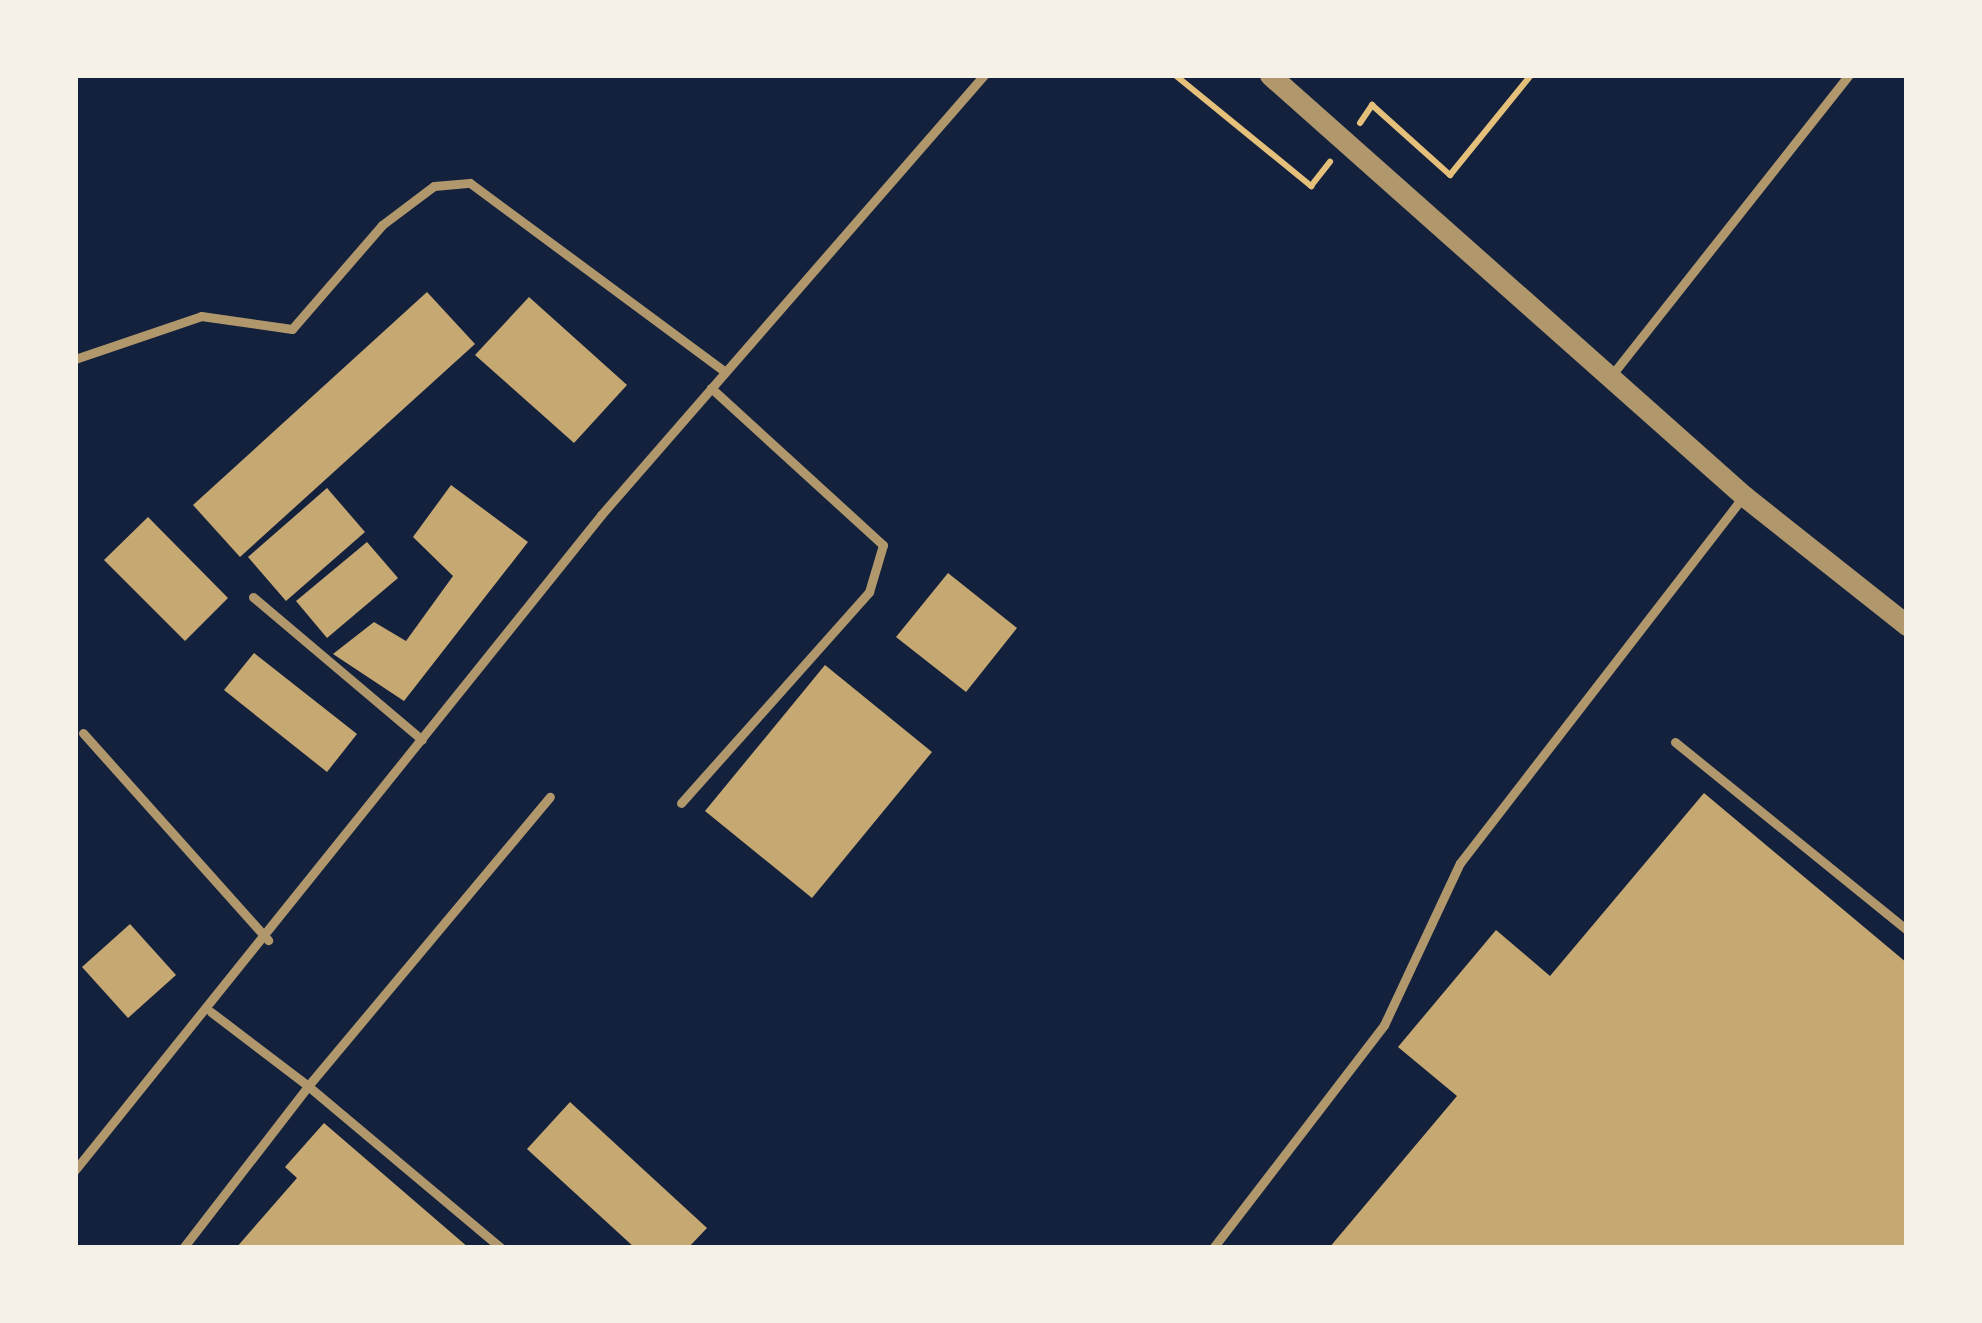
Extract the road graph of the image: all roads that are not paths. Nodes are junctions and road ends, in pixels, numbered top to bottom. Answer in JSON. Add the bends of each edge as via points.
{"nodes":[{"id":1,"x":984,"y":75,"type":"edge"},
{"id":2,"x":1270,"y":75,"type":"edge"},
{"id":3,"x":1849,"y":75,"type":"edge"},
{"id":4,"x":75,"y":359,"type":"edge"},
{"id":5,"x":725,"y":371,"type":"junction"},
{"id":6,"x":1611,"y":376,"type":"junction"},
{"id":7,"x":711,"y":388,"type":"junction"},
{"id":8,"x":1744,"y":496,"type":"junction"},
{"id":9,"x":253,"y":597,"type":"dead end"},
{"id":10,"x":1907,"y":625,"type":"edge"},
{"id":11,"x":83,"y":733,"type":"dead end"},
{"id":12,"x":422,"y":740,"type":"junction"},
{"id":13,"x":1676,"y":742,"type":"dead end"},
{"id":14,"x":550,"y":797,"type":"dead end"},
{"id":15,"x":681,"y":803,"type":"dead end"},
{"id":16,"x":1907,"y":930,"type":"edge"},
{"id":17,"x":268,"y":940,"type":"junction"},
{"id":18,"x":211,"y":1012,"type":"junction"},
{"id":19,"x":308,"y":1086,"type":"junction"},
{"id":20,"x":75,"y":1169,"type":"edge"},
{"id":21,"x":183,"y":1248,"type":"edge"},
{"id":22,"x":501,"y":1248,"type":"edge"},
{"id":23,"x":1214,"y":1248,"type":"edge"}],
"edges":[{"from":1,"to":5,"type":"lane"},
{"from":2,"to":6,"type":"street"},
{"from":3,"to":6,"type":"lane"},
{"from":4,"to":5,"type":"lane","via":[[200,316],[292,329],[382,225],[434,186],[470,183]]},
{"from":5,"to":7,"type":"lane"},
{"from":6,"to":8,"type":"street"},
{"from":7,"to":12,"type":"lane"},
{"from":7,"to":15,"type":"lane","via":[[883,545],[869,592]]},
{"from":8,"to":10,"type":"street"},
{"from":8,"to":23,"type":"lane","via":[[1460,863],[1384,1024]]},
{"from":9,"to":12,"type":"lane"},
{"from":11,"to":17,"type":"lane"},
{"from":12,"to":17,"type":"lane"},
{"from":13,"to":16,"type":"lane"},
{"from":14,"to":19,"type":"lane"},
{"from":17,"to":18,"type":"lane"},
{"from":18,"to":19,"type":"lane"},
{"from":18,"to":20,"type":"lane"},
{"from":19,"to":21,"type":"lane"},
{"from":19,"to":22,"type":"lane"}]}
